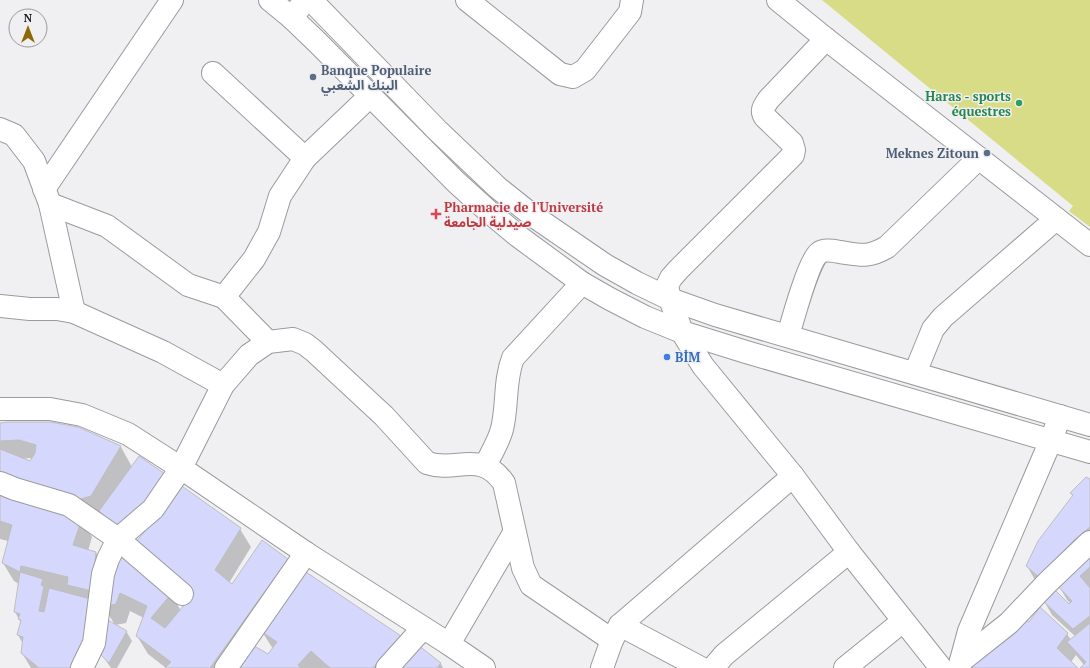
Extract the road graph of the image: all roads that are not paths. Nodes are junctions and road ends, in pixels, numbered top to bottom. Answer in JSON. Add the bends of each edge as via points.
{"nodes":[{"id":1,"x":172,"y":0,"type":"edge"},
{"id":2,"x":270,"y":0,"type":"edge"},
{"id":3,"x":305,"y":0,"type":"edge"},
{"id":4,"x":311,"y":0,"type":"edge"},
{"id":5,"x":467,"y":0,"type":"edge"},
{"id":6,"x":632,"y":0,"type":"edge"},
{"id":7,"x":778,"y":0,"type":"edge"},
{"id":8,"x":292,"y":18,"type":"junction"},
{"id":9,"x":826,"y":39,"type":"junction"},
{"id":10,"x":213,"y":74,"type":"dead end"},
{"id":11,"x":370,"y":96,"type":"junction"},
{"id":12,"x":0,"y":129,"type":"edge"},
{"id":13,"x":305,"y":158,"type":"junction"},
{"id":14,"x":979,"y":158,"type":"junction"},
{"id":15,"x":47,"y":196,"type":"junction"},
{"id":16,"x":1056,"y":219,"type":"junction"},
{"id":17,"x":1090,"y":245,"type":"edge"},
{"id":18,"x":582,"y":283,"type":"junction"},
{"id":19,"x":224,"y":297,"type":"junction"},
{"id":20,"x":670,"y":299,"type":"junction"},
{"id":21,"x":0,"y":306,"type":"edge"},
{"id":22,"x":74,"y":312,"type":"junction"},
{"id":23,"x":682,"y":332,"type":"junction"},
{"id":24,"x":788,"y":336,"type":"junction"},
{"id":25,"x":268,"y":342,"type":"junction"},
{"id":26,"x":915,"y":373,"type":"junction"},
{"id":27,"x":223,"y":385,"type":"junction"},
{"id":28,"x":0,"y":409,"type":"edge"},
{"id":29,"x":1060,"y":416,"type":"junction"},
{"id":30,"x":1090,"y":424,"type":"edge"},
{"id":31,"x":1051,"y":440,"type":"junction"},
{"id":32,"x":1090,"y":452,"type":"edge"},
{"id":33,"x":485,"y":466,"type":"junction"},
{"id":34,"x":181,"y":468,"type":"junction"},
{"id":35,"x":794,"y":476,"type":"junction"},
{"id":36,"x":0,"y":483,"type":"edge"},
{"id":37,"x":514,"y":533,"type":"junction"},
{"id":38,"x":118,"y":539,"type":"junction"},
{"id":39,"x":1090,"y":542,"type":"edge"},
{"id":40,"x":849,"y":552,"type":"junction"},
{"id":41,"x":306,"y":553,"type":"junction"},
{"id":42,"x":182,"y":594,"type":"dead end"},
{"id":43,"x":903,"y":621,"type":"junction"},
{"id":44,"x":423,"y":628,"type":"junction"},
{"id":45,"x":616,"y":632,"type":"junction"},
{"id":46,"x":449,"y":644,"type":"junction"},
{"id":47,"x":960,"y":664,"type":"edge"},
{"id":48,"x":82,"y":668,"type":"edge"},
{"id":49,"x":226,"y":668,"type":"edge"},
{"id":50,"x":386,"y":668,"type":"edge"},
{"id":51,"x":484,"y":668,"type":"edge"},
{"id":52,"x":602,"y":668,"type":"edge"},
{"id":53,"x":701,"y":668,"type":"edge"},
{"id":54,"x":713,"y":668,"type":"edge"},
{"id":55,"x":845,"y":668,"type":"edge"},
{"id":56,"x":940,"y":668,"type":"edge"}],
"edges":[{"from":1,"to":15,"type":"street"},
{"from":2,"to":8,"type":"street"},
{"from":3,"to":8,"type":"street"},
{"from":4,"to":20,"type":"street","via":[[438,131],[498,188],[532,215],[606,265]]},
{"from":5,"to":6,"type":"street","via":[[560,74],[573,77],[585,70],[630,12]]},
{"from":7,"to":9,"type":"street"},
{"from":8,"to":11,"type":"street"},
{"from":9,"to":14,"type":"street"},
{"from":9,"to":20,"type":"street","via":[[769,99],[763,109],[765,117],[792,143],[793,154],[671,278],[667,286]]},
{"from":10,"to":13,"type":"street"},
{"from":11,"to":13,"type":"street"},
{"from":11,"to":18,"type":"street","via":[[488,211]]},
{"from":12,"to":15,"type":"street","via":[[14,135],[34,161]]},
{"from":13,"to":19,"type":"street","via":[[280,196],[269,232],[254,260]]},
{"from":14,"to":16,"type":"street"},
{"from":14,"to":24,"type":"street","via":[[887,247],[864,256],[833,251],[819,253],[802,289]]},
{"from":15,"to":19,"type":"street","via":[[107,226],[188,285]]},
{"from":15,"to":22,"type":"street"},
{"from":16,"to":17,"type":"street"},
{"from":16,"to":26,"type":"street","via":[[943,317],[933,330]]},
{"from":18,"to":23,"type":"street","via":[[645,317]]},
{"from":18,"to":33,"type":"street","via":[[513,358],[507,380],[502,429]]},
{"from":19,"to":25,"type":"street"},
{"from":20,"to":23,"type":"street"},
{"from":20,"to":24,"type":"street"},
{"from":21,"to":22,"type":"street"},
{"from":22,"to":27,"type":"street","via":[[163,352]]},
{"from":23,"to":31,"type":"street"},
{"from":23,"to":35,"type":"street","via":[[703,366]]},
{"from":24,"to":26,"type":"street"},
{"from":25,"to":27,"type":"street","via":[[249,355]]},
{"from":25,"to":33,"type":"street","via":[[293,339],[305,344],[384,416],[427,463],[436,466]]},
{"from":26,"to":29,"type":"street"},
{"from":27,"to":34,"type":"street"},
{"from":28,"to":34,"type":"street","via":[[50,409],[82,415],[128,434]]},
{"from":29,"to":30,"type":"street"},
{"from":29,"to":31,"type":"street"},
{"from":31,"to":32,"type":"street"},
{"from":31,"to":47,"type":"street","via":[[970,631]]},
{"from":33,"to":37,"type":"street","via":[[497,474],[504,483]]},
{"from":34,"to":38,"type":"street","via":[[153,509]]},
{"from":34,"to":41,"type":"street"},
{"from":35,"to":40,"type":"street"},
{"from":35,"to":45,"type":"street"},
{"from":36,"to":38,"type":"street","via":[[69,505]]},
{"from":37,"to":45,"type":"street","via":[[523,568],[531,586]]},
{"from":37,"to":46,"type":"street"},
{"from":38,"to":42,"type":"street"},
{"from":38,"to":48,"type":"street","via":[[103,574],[94,643]]},
{"from":39,"to":47,"type":"street","via":[[1009,624]]},
{"from":40,"to":43,"type":"street"},
{"from":40,"to":54,"type":"street"},
{"from":41,"to":44,"type":"street"},
{"from":41,"to":49,"type":"street"},
{"from":43,"to":55,"type":"street"},
{"from":43,"to":56,"type":"street"},
{"from":44,"to":46,"type":"street"},
{"from":44,"to":50,"type":"street"},
{"from":45,"to":52,"type":"street"},
{"from":45,"to":53,"type":"street"},
{"from":46,"to":51,"type":"street"}]}
